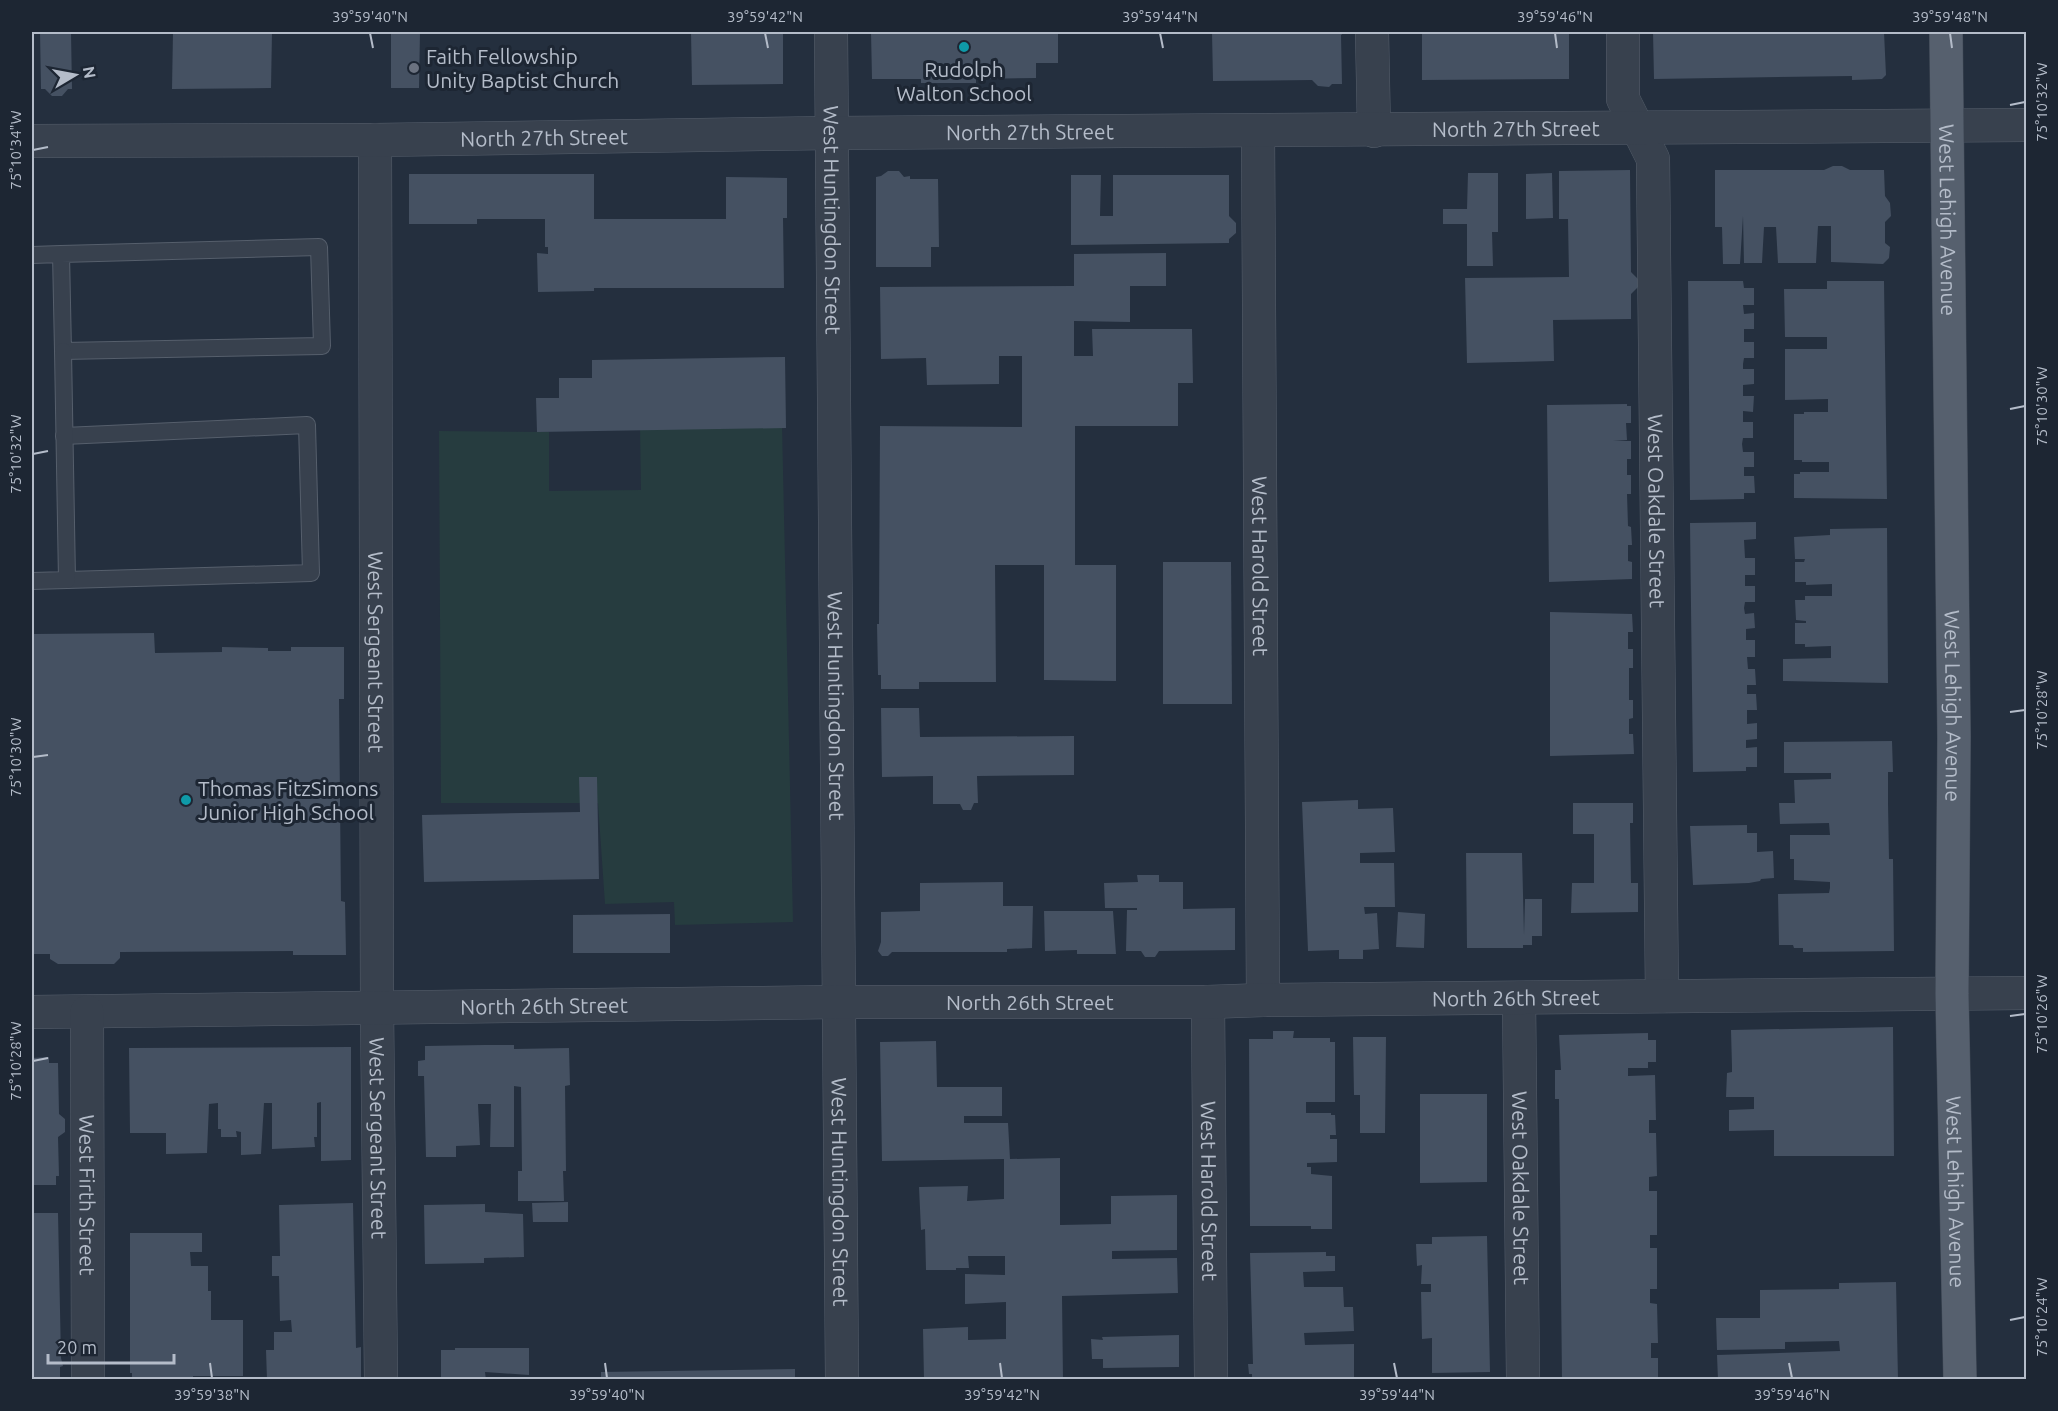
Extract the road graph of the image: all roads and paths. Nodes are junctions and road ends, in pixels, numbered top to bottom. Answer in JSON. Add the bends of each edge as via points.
{"nodes":[{"id":1,"x":831,"y":32,"type":"edge"},
{"id":2,"x":1372,"y":32,"type":"edge"},
{"id":3,"x":1623,"y":32,"type":"edge"},
{"id":4,"x":1947,"y":32,"type":"edge"},
{"id":5,"x":1946,"y":125,"type":"junction"},
{"id":6,"x":2026,"y":125,"type":"edge"},
{"id":7,"x":1639,"y":129,"type":"junction"},
{"id":8,"x":1374,"y":130,"type":"junction"},
{"id":9,"x":1258,"y":131,"type":"junction"},
{"id":10,"x":832,"y":133,"type":"junction"},
{"id":11,"x":375,"y":140,"type":"junction"},
{"id":12,"x":32,"y":141,"type":"edge"},
{"id":13,"x":61,"y":254,"type":"junction"},
{"id":14,"x":32,"y":255,"type":"edge"},
{"id":15,"x":63,"y":351,"type":"junction"},
{"id":16,"x":64,"y":436,"type":"junction"},
{"id":17,"x":67,"y":580,"type":"junction"},
{"id":18,"x":32,"y":581,"type":"edge"},
{"id":19,"x":2026,"y":993,"type":"edge"},
{"id":20,"x":1952,"y":994,"type":"junction"},
{"id":21,"x":1662,"y":996,"type":"junction"},
{"id":22,"x":1519,"y":998,"type":"junction"},
{"id":23,"x":1263,"y":1000,"type":"junction"},
{"id":24,"x":839,"y":1002,"type":"junction"},
{"id":25,"x":1208,"y":1002,"type":"junction"},
{"id":26,"x":377,"y":1008,"type":"junction"},
{"id":27,"x":32,"y":1012,"type":"edge"},
{"id":28,"x":87,"y":1012,"type":"junction"},
{"id":29,"x":88,"y":1380,"type":"edge"},
{"id":30,"x":381,"y":1380,"type":"edge"},
{"id":31,"x":842,"y":1380,"type":"edge"},
{"id":32,"x":1211,"y":1380,"type":"edge"},
{"id":33,"x":1523,"y":1380,"type":"edge"},
{"id":34,"x":1960,"y":1380,"type":"edge"}],
"edges":[{"from":1,"to":10,"type":"street","name":"West Huntingdon Street"},
{"from":2,"to":8,"type":"street"},
{"from":3,"to":7,"type":"street","name":"West Oakdale Street","via":[[1623,99]]},
{"from":4,"to":5,"type":"main road","name":"West Lehigh Avenue"},
{"from":5,"to":6,"type":"street","name":"North 27th Street"},
{"from":5,"to":7,"type":"street","name":"North 27th Street"},
{"from":5,"to":20,"type":"main road","name":"West Lehigh Avenue","via":[[1954,737]]},
{"from":7,"to":8,"type":"street","name":"North 27th Street"},
{"from":7,"to":21,"type":"street","name":"West Oakdale Street","via":[[1653,159]]},
{"from":8,"to":9,"type":"street","name":"North 27th Street"},
{"from":9,"to":10,"type":"street","name":"North 27th Street"},
{"from":9,"to":23,"type":"street","name":"West Harold Street"},
{"from":10,"to":11,"type":"street","name":"North 27th Street"},
{"from":10,"to":24,"type":"street","name":"West Huntingdon Street"},
{"from":11,"to":12,"type":"street","name":"North 27th Street"},
{"from":11,"to":26,"type":"street","name":"West Sergeant Street"},
{"from":13,"to":14,"type":"lane"},
{"from":13,"to":15,"type":"lane"},
{"from":13,"to":15,"type":"lane","via":[[319,247],[322,346]]},
{"from":15,"to":16,"type":"lane"},
{"from":16,"to":17,"type":"lane"},
{"from":16,"to":17,"type":"lane","via":[[307,425],[311,573]]},
{"from":17,"to":18,"type":"lane"},
{"from":19,"to":20,"type":"street","name":"North 26th Street"},
{"from":20,"to":21,"type":"street","name":"North 26th Street"},
{"from":20,"to":34,"type":"main road","name":"West Lehigh Avenue"},
{"from":21,"to":22,"type":"street","name":"North 26th Street"},
{"from":22,"to":23,"type":"street","name":"North 26th Street"},
{"from":22,"to":33,"type":"street","name":"West Oakdale Street"},
{"from":23,"to":25,"type":"street","name":"North 26th Street"},
{"from":24,"to":25,"type":"street","name":"North 26th Street"},
{"from":24,"to":26,"type":"street","name":"North 26th Street"},
{"from":24,"to":31,"type":"street","name":"West Huntingdon Street"},
{"from":25,"to":32,"type":"street","name":"West Harold Street"},
{"from":26,"to":28,"type":"street","name":"North 26th Street"},
{"from":26,"to":30,"type":"street","name":"West Sergeant Street"},
{"from":27,"to":28,"type":"street","name":"North 26th Street"},
{"from":28,"to":29,"type":"street","name":"West Firth Street"}]}
